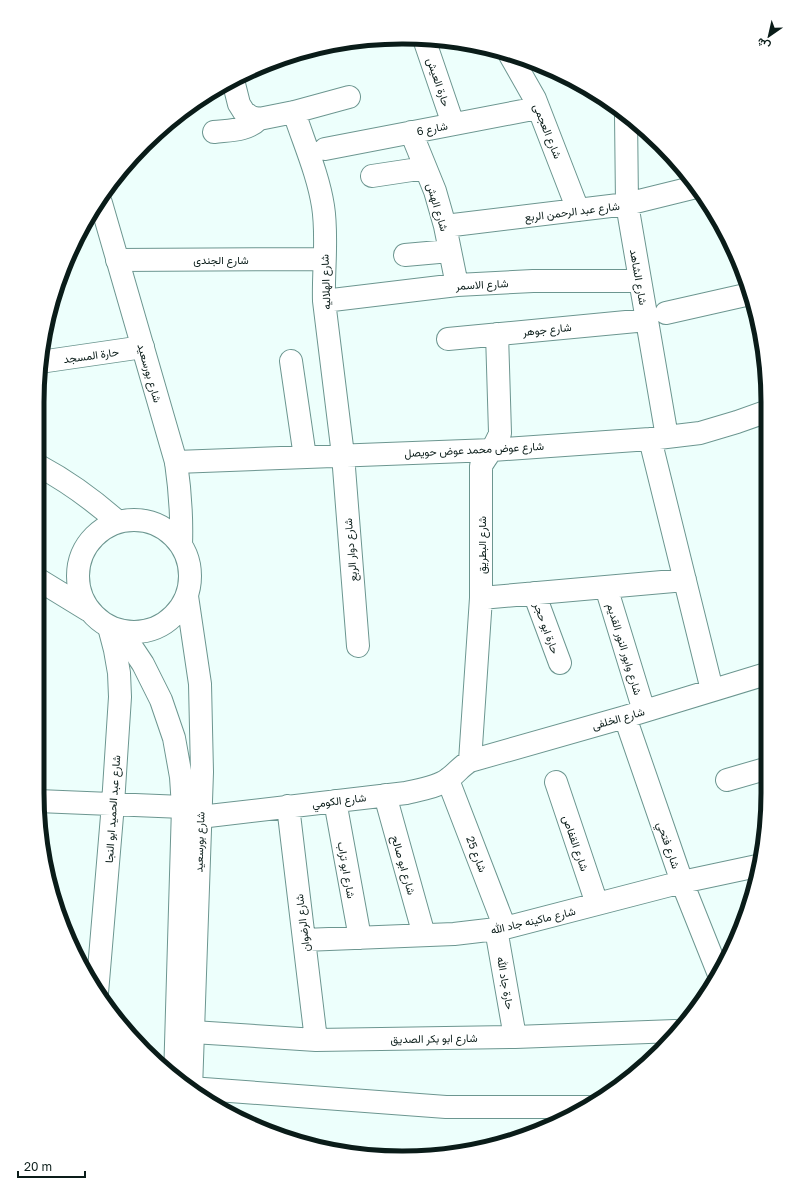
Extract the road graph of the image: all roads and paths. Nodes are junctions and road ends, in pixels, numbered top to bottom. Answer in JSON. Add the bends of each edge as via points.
{"nodes":[{"id":1,"x":432,"y":46,"type":"edge"},
{"id":2,"x":514,"y":62,"type":"edge"},
{"id":3,"x":234,"y":86,"type":"edge"},
{"id":4,"x":349,"y":97,"type":"dead end"},
{"id":5,"x":538,"y":108,"type":"junction"},
{"id":6,"x":294,"y":112,"type":"junction"},
{"id":7,"x":259,"y":119,"type":"junction"},
{"id":8,"x":626,"y":122,"type":"edge"},
{"id":9,"x":453,"y":124,"type":"junction"},
{"id":10,"x":214,"y":132,"type":"dead end"},
{"id":11,"x":411,"y":132,"type":"junction"},
{"id":12,"x":325,"y":149,"type":"dead end"},
{"id":13,"x":425,"y":168,"type":"junction"},
{"id":14,"x":372,"y":176,"type":"dead end"},
{"id":15,"x":690,"y":188,"type":"edge"},
{"id":16,"x":627,"y":204,"type":"junction"},
{"id":17,"x":102,"y":207,"type":"edge"},
{"id":18,"x":578,"y":210,"type":"junction"},
{"id":19,"x":446,"y":226,"type":"junction"},
{"id":20,"x":450,"y":251,"type":"junction"},
{"id":21,"x":405,"y":255,"type":"dead end"},
{"id":22,"x":324,"y":259,"type":"junction"},
{"id":23,"x":117,"y":260,"type":"junction"},
{"id":24,"x":640,"y":281,"type":"junction"},
{"id":25,"x":457,"y":285,"type":"junction"},
{"id":26,"x":745,"y":295,"type":"edge"},
{"id":27,"x":324,"y":301,"type":"junction"},
{"id":28,"x":656,"y":316,"type":"junction"},
{"id":29,"x":497,"y":334,"type":"junction"},
{"id":30,"x":448,"y":339,"type":"dead end"},
{"id":31,"x":143,"y":347,"type":"junction"},
{"id":32,"x":47,"y":361,"type":"edge"},
{"id":33,"x":291,"y":361,"type":"dead end"},
{"id":34,"x":761,"y":413,"type":"edge"},
{"id":35,"x":659,"y":438,"type":"junction"},
{"id":36,"x":492,"y":450,"type":"junction"},
{"id":37,"x":343,"y":455,"type":"junction"},
{"id":38,"x":305,"y":457,"type":"junction"},
{"id":39,"x":176,"y":462,"type":"junction"},
{"id":40,"x":44,"y":469,"type":"edge"},
{"id":41,"x":118,"y":521,"type":"junction"},
{"id":42,"x":182,"y":545,"type":"junction"},
{"id":43,"x":685,"y":580,"type":"junction"},
{"id":44,"x":44,"y":584,"type":"edge"},
{"id":45,"x":606,"y":587,"type":"junction"},
{"id":46,"x":534,"y":593,"type":"junction"},
{"id":47,"x":187,"y":596,"type":"junction"},
{"id":48,"x":481,"y":598,"type":"junction"},
{"id":49,"x":88,"y":610,"type":"junction"},
{"id":50,"x":115,"y":629,"type":"junction"},
{"id":51,"x":358,"y":646,"type":"dead end"},
{"id":52,"x":560,"y":663,"type":"dead end"},
{"id":53,"x":761,"y":675,"type":"edge"},
{"id":54,"x":712,"y":690,"type":"junction"},
{"id":55,"x":634,"y":714,"type":"junction"},
{"id":56,"x":470,"y":761,"type":"junction"},
{"id":57,"x":761,"y":770,"type":"edge"},
{"id":58,"x":448,"y":780,"type":"junction"},
{"id":59,"x":727,"y":780,"type":"dead end"},
{"id":60,"x":556,"y":782,"type":"dead end"},
{"id":61,"x":385,"y":795,"type":"junction"},
{"id":62,"x":44,"y":801,"type":"edge"},
{"id":63,"x":335,"y":801,"type":"junction"},
{"id":64,"x":113,"y":804,"type":"junction"},
{"id":65,"x":288,"y":806,"type":"junction"},
{"id":66,"x":191,"y":812,"type":"junction"},
{"id":67,"x":753,"y":867,"type":"edge"},
{"id":68,"x":682,"y":882,"type":"junction"},
{"id":69,"x":597,"y":904,"type":"junction"},
{"id":70,"x":501,"y":929,"type":"junction"},
{"id":71,"x":424,"y":935,"type":"junction"},
{"id":72,"x":360,"y":938,"type":"junction"},
{"id":73,"x":304,"y":940,"type":"junction"},
{"id":74,"x":716,"y":967,"type":"edge"},
{"id":75,"x":98,"y":982,"type":"edge"},
{"id":76,"x":670,"y":1031,"type":"edge"},
{"id":77,"x":193,"y":1032,"type":"junction"},
{"id":78,"x":516,"y":1037,"type":"junction"},
{"id":79,"x":316,"y":1040,"type":"junction"},
{"id":80,"x":175,"y":1070,"type":"edge"},
{"id":81,"x":191,"y":1082,"type":"edge"},
{"id":82,"x":200,"y":1089,"type":"edge"},
{"id":83,"x":574,"y":1107,"type":"edge"}],
"edges":[{"from":1,"to":9,"type":"street","name":"حارة العيش"},
{"from":2,"to":5,"type":"street","name":"شارع العجمى"},
{"from":3,"to":7,"type":"street","via":[[244,112]]},
{"from":4,"to":6,"type":"street"},
{"from":5,"to":9,"type":"street","name":"شارع 6"},
{"from":5,"to":18,"type":"street","name":"شارع العجمى"},
{"from":6,"to":7,"type":"street"},
{"from":6,"to":22,"type":"street","name":"شارع الهلاليه","via":[[323,206]]},
{"from":7,"to":10,"type":"street","via":[[246,128]]},
{"from":8,"to":16,"type":"street","name":"شارع الشاهد"},
{"from":9,"to":11,"type":"street","name":"شارع 6"},
{"from":11,"to":12,"type":"street","name":"شارع 6"},
{"from":11,"to":13,"type":"street","name":"شارع الهش"},
{"from":13,"to":14,"type":"street"},
{"from":13,"to":19,"type":"street","name":"شارع الهش"},
{"from":15,"to":16,"type":"street","name":"شارع عبد الرحمن الربع"},
{"from":16,"to":18,"type":"street","name":"شارع عبد الرحمن الربع"},
{"from":16,"to":24,"type":"street","name":"شارع الشاهد"},
{"from":17,"to":23,"type":"street","name":"شارع بورسعيد"},
{"from":18,"to":19,"type":"street","name":"شارع عبد الرحمن الربع"},
{"from":19,"to":20,"type":"street","name":"شارع الهش"},
{"from":20,"to":21,"type":"street"},
{"from":20,"to":25,"type":"street","name":"شارع الهش"},
{"from":22,"to":23,"type":"street","name":"شارع الجندى"},
{"from":22,"to":27,"type":"street","name":"شارع الهلاليه"},
{"from":23,"to":31,"type":"street","name":"شارع بورسعيد"},
{"from":24,"to":25,"type":"street","name":"شارع الاسمر","via":[[533,281]]},
{"from":24,"to":28,"type":"street","name":"شارع الشاهد"},
{"from":25,"to":27,"type":"street","name":"شارع الاسمر"},
{"from":26,"to":28,"type":"street","name":"شارع جوهر"},
{"from":27,"to":37,"type":"street","name":"شارع الهلاليه"},
{"from":28,"to":29,"type":"street","name":"شارع جوهر"},
{"from":28,"to":35,"type":"street","name":"شارع الشاهد"},
{"from":29,"to":30,"type":"street","name":"شارع جوهر"},
{"from":29,"to":36,"type":"street","name":"شارع البطريق","via":[[500,433]]},
{"from":31,"to":32,"type":"street","name":"حارة المسجد"},
{"from":31,"to":39,"type":"street","name":"شارع بورسعيد"},
{"from":33,"to":38,"type":"street"},
{"from":34,"to":35,"type":"street","name":"شارع عوض محمد عوض حويصل","via":[[700,433]]},
{"from":35,"to":36,"type":"street","name":"شارع عوض محمد عوض حويصل"},
{"from":35,"to":43,"type":"street","name":"شارع الشاهد"},
{"from":36,"to":37,"type":"street","name":"شارع عوض محمد عوض حويصل"},
{"from":36,"to":48,"type":"street","name":"شارع البطريق","via":[[482,466],[481,476]]},
{"from":37,"to":38,"type":"street","name":"شارع عوض محمد عوض حويصل"},
{"from":37,"to":51,"type":"street","name":"شارع دوار الربع"},
{"from":38,"to":39,"type":"street","name":"شارع عوض محمد عوض حويصل"},
{"from":39,"to":42,"type":"street","name":"شارع بورسعيد","via":[[181,494]]},
{"from":40,"to":41,"type":"street","via":[[93,499]]},
{"from":41,"to":42,"type":"street","via":[[132,519],[160,526]]},
{"from":41,"to":49,"type":"street","via":[[94,535],[80,558],[77,571],[78,585],[81,598]]},
{"from":42,"to":47,"type":"street","via":[[190,568]]},
{"from":43,"to":45,"type":"street","name":"شارع وابور النور القديم"},
{"from":43,"to":54,"type":"street","name":"شارع الشاهد"},
{"from":44,"to":49,"type":"street"},
{"from":45,"to":46,"type":"street","name":"شارع وابور النور القديم"},
{"from":45,"to":55,"type":"street","name":"شارع وابور النور القديم"},
{"from":46,"to":48,"type":"street","name":"شارع وابور النور القديم"},
{"from":46,"to":52,"type":"street","name":"حارة ابو حجر"},
{"from":47,"to":50,"type":"street","via":[[181,608],[161,626],[135,633]]},
{"from":47,"to":66,"type":"street","name":"شارع بورسعيد","via":[[200,684],[202,772]]},
{"from":48,"to":56,"type":"street","name":"شارع البطريق"},
{"from":49,"to":50,"type":"street"},
{"from":50,"to":64,"type":"street","name":"شارع عبد الحميد ابو النجا","via":[[120,697]]},
{"from":50,"to":66,"type":"street","name":"شارع بورسعيد","via":[[143,664],[161,700],[174,738]]},
{"from":53,"to":54,"type":"street","name":"شارع الخلفى"},
{"from":54,"to":55,"type":"street","name":"شارع الخلفى"},
{"from":55,"to":56,"type":"street","name":"شارع الخلفى"},
{"from":55,"to":68,"type":"street","name":"شارع فتحي"},
{"from":56,"to":58,"type":"street","name":"شارع الكومي","via":[[461,766]]},
{"from":57,"to":59,"type":"street"},
{"from":58,"to":61,"type":"street","name":"شارع الكومي","via":[[406,793]]},
{"from":58,"to":70,"type":"street","name":"شارع 25"},
{"from":60,"to":69,"type":"street","name":"شارع القفاص"},
{"from":61,"to":63,"type":"street","name":"شارع الكومي"},
{"from":61,"to":71,"type":"street","name":"شارع ابو صالح"},
{"from":62,"to":64,"type":"street","name":"شارع الكومي"},
{"from":63,"to":65,"type":"street","name":"شارع الكومي"},
{"from":63,"to":72,"type":"street","name":"شارع ابو تراب"},
{"from":64,"to":66,"type":"street","name":"شارع الكومي"},
{"from":64,"to":75,"type":"street","name":"شارع عبد الحميد ابو النجا"},
{"from":65,"to":66,"type":"street","name":"شارع الكومي"},
{"from":65,"to":73,"type":"street","name":"شارع الرضوان"},
{"from":66,"to":77,"type":"street","name":"شارع بورسعيد"},
{"from":66,"to":80,"type":"street","name":"شارع بورسعيد"},
{"from":67,"to":68,"type":"street","name":"شارع ماكينه جاد الله"},
{"from":68,"to":69,"type":"street","name":"شارع ماكينه جاد الله"},
{"from":68,"to":74,"type":"street","name":"شارع فتحي"},
{"from":69,"to":70,"type":"street","name":"شارع ماكينه جاد الله"},
{"from":70,"to":71,"type":"street","name":"شارع ماكينه جاد الله"},
{"from":70,"to":78,"type":"street","name":"حارة جاد الله"},
{"from":71,"to":72,"type":"street","name":"شارع ماكينه جاد الله"},
{"from":72,"to":73,"type":"street","name":"شارع ماكينه جاد الله"},
{"from":73,"to":79,"type":"street","name":"شارع الرضوان"},
{"from":76,"to":78,"type":"street","name":"شارع ابو بكر الصديق"},
{"from":77,"to":79,"type":"street","name":"شارع ابو بكر الصديق"},
{"from":77,"to":81,"type":"street","name":"شارع بورسعيد"},
{"from":78,"to":79,"type":"street","name":"شارع ابو بكر الصديق"},
{"from":82,"to":83,"type":"street","via":[[446,1107]]}]}
